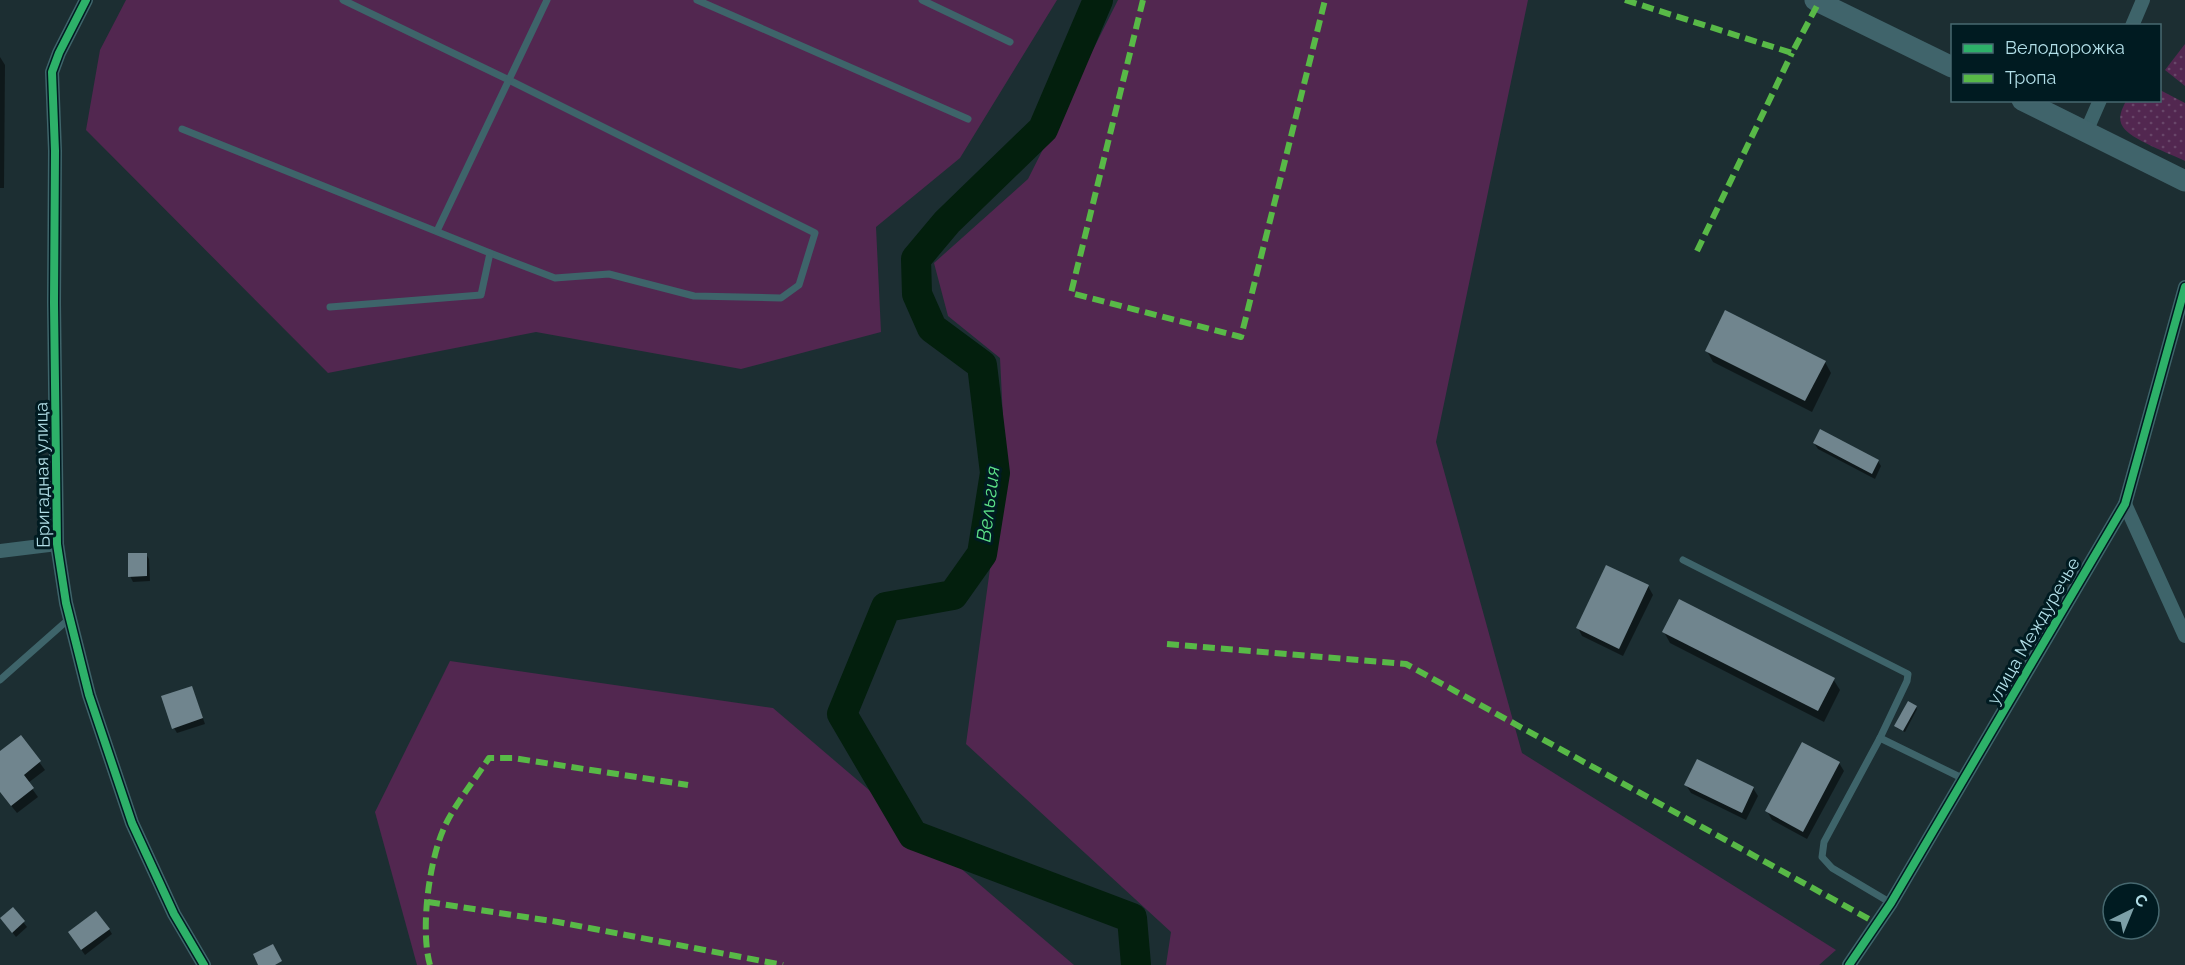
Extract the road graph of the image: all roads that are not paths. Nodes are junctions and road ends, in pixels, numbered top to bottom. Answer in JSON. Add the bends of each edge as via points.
{"nodes":[{"id":1,"x":86,"y":0,"type":"edge"},
{"id":2,"x":343,"y":0,"type":"edge"},
{"id":3,"x":547,"y":0,"type":"edge"},
{"id":4,"x":697,"y":0,"type":"edge"},
{"id":5,"x":922,"y":0,"type":"edge"},
{"id":6,"x":1815,"y":0,"type":"edge"},
{"id":7,"x":2143,"y":0,"type":"edge"},
{"id":8,"x":2133,"y":24,"type":"edge"},
{"id":9,"x":1010,"y":42,"type":"dead end"},
{"id":10,"x":1951,"y":66,"type":"edge"},
{"id":11,"x":509,"y":80,"type":"junction"},
{"id":12,"x":2026,"y":102,"type":"edge"},
{"id":13,"x":2099,"y":102,"type":"edge"},
{"id":14,"x":968,"y":119,"type":"dead end"},
{"id":15,"x":182,"y":129,"type":"dead end"},
{"id":16,"x":2086,"y":132,"type":"junction"},
{"id":17,"x":2185,"y":181,"type":"edge"},
{"id":18,"x":437,"y":231,"type":"junction"},
{"id":19,"x":490,"y":253,"type":"junction"},
{"id":20,"x":2185,"y":286,"type":"edge"},
{"id":21,"x":330,"y":307,"type":"dead end"},
{"id":22,"x":2125,"y":504,"type":"junction"},
{"id":23,"x":57,"y":544,"type":"junction"},
{"id":24,"x":0,"y":551,"type":"edge"},
{"id":25,"x":1683,"y":560,"type":"dead end"},
{"id":26,"x":70,"y":618,"type":"junction"},
{"id":27,"x":2185,"y":636,"type":"edge"},
{"id":28,"x":0,"y":680,"type":"edge"},
{"id":29,"x":1880,"y":738,"type":"junction"},
{"id":30,"x":1964,"y":779,"type":"junction"},
{"id":31,"x":1891,"y":903,"type":"junction"},
{"id":32,"x":204,"y":965,"type":"edge"},
{"id":33,"x":1849,"y":965,"type":"edge"}],
"edges":[{"from":1,"to":23,"type":"street","name":"Бригадная улица","via":[[52,72]]},
{"from":2,"to":11,"type":"lane"},
{"from":3,"to":11,"type":"lane"},
{"from":4,"to":14,"type":"lane"},
{"from":5,"to":9,"type":"lane"},
{"from":6,"to":10,"type":"main road"},
{"from":7,"to":8,"type":"street"},
{"from":11,"to":18,"type":"lane"},
{"from":11,"to":19,"type":"lane","via":[[814,233],[799,285],[781,298],[694,296],[609,274],[555,278]]},
{"from":12,"to":16,"type":"main road"},
{"from":13,"to":16,"type":"street"},
{"from":15,"to":18,"type":"lane"},
{"from":16,"to":17,"type":"main road"},
{"from":18,"to":19,"type":"lane"},
{"from":19,"to":21,"type":"lane","via":[[481,295]]},
{"from":20,"to":22,"type":"street","name":"улица Междуречье"},
{"from":22,"to":27,"type":"street"},
{"from":22,"to":30,"type":"street","name":"улица Междуречье"},
{"from":23,"to":24,"type":"street"},
{"from":23,"to":26,"type":"street","name":"Бригадная улица"},
{"from":25,"to":29,"type":"lane","via":[[1908,674]]},
{"from":26,"to":28,"type":"lane"},
{"from":26,"to":32,"type":"street","name":"Бригадная улица","via":[[89,695],[132,823],[174,914]]},
{"from":29,"to":30,"type":"lane"},
{"from":29,"to":31,"type":"lane","via":[[1824,842],[1822,857],[1832,868]]},
{"from":30,"to":31,"type":"street","name":"улица Междуречье"},
{"from":31,"to":33,"type":"street","name":"улица Междуречье"}]}
